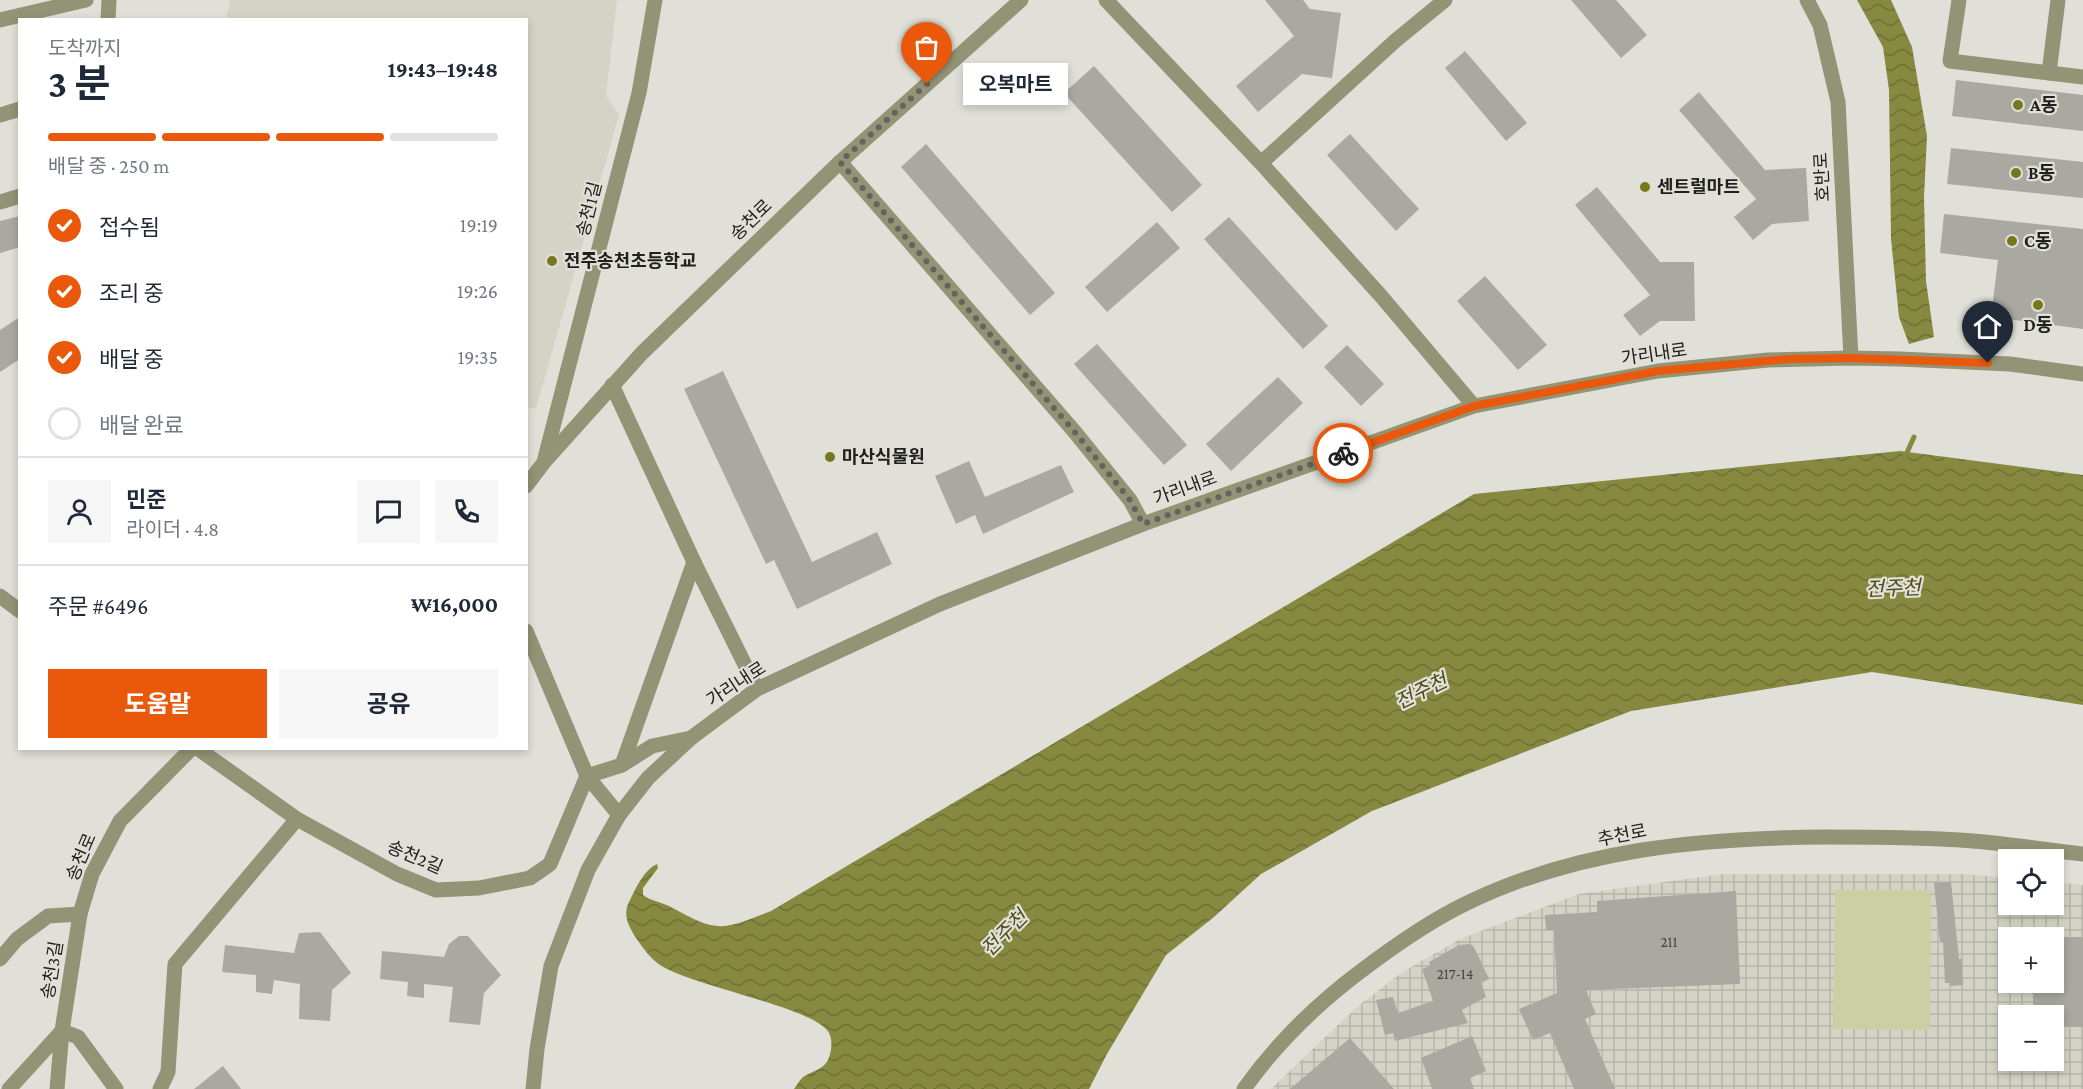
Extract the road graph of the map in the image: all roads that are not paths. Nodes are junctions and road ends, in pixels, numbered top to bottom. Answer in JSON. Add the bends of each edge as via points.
{"nodes":[{"id":1,"x":86,"y":0,"type":"edge"},
{"id":2,"x":109,"y":0,"type":"edge"},
{"id":3,"x":655,"y":0,"type":"edge"},
{"id":4,"x":1021,"y":0,"type":"edge"},
{"id":5,"x":1106,"y":0,"type":"edge"},
{"id":6,"x":1445,"y":0,"type":"edge"},
{"id":7,"x":1808,"y":0,"type":"edge"},
{"id":8,"x":1959,"y":0,"type":"edge"},
{"id":9,"x":2058,"y":0,"type":"edge"},
{"id":10,"x":108,"y":18,"type":"edge"},
{"id":11,"x":0,"y":20,"type":"edge"},
{"id":12,"x":2049,"y":73,"type":"junction"},
{"id":13,"x":2083,"y":77,"type":"edge"},
{"id":14,"x":18,"y":110,"type":"edge"},
{"id":15,"x":0,"y":115,"type":"edge"},
{"id":16,"x":840,"y":162,"type":"junction"},
{"id":17,"x":1262,"y":163,"type":"junction"},
{"id":18,"x":18,"y":197,"type":"edge"},
{"id":19,"x":0,"y":202,"type":"edge"},
{"id":20,"x":1851,"y":358,"type":"junction"},
{"id":21,"x":2083,"y":374,"type":"edge"},
{"id":22,"x":612,"y":385,"type":"junction"},
{"id":23,"x":1474,"y":406,"type":"junction"},
{"id":24,"x":545,"y":461,"type":"junction"},
{"id":25,"x":528,"y":483,"type":"edge"},
{"id":26,"x":1143,"y":524,"type":"junction"},
{"id":27,"x":694,"y":562,"type":"junction"},
{"id":28,"x":0,"y":596,"type":"edge"},
{"id":29,"x":18,"y":610,"type":"edge"},
{"id":30,"x":528,"y":636,"type":"edge"},
{"id":31,"x":757,"y":689,"type":"junction"},
{"id":32,"x":691,"y":738,"type":"junction"},
{"id":33,"x":190,"y":750,"type":"edge"},
{"id":34,"x":200,"y":750,"type":"edge"},
{"id":35,"x":622,"y":765,"type":"junction"},
{"id":36,"x":587,"y":776,"type":"junction"},
{"id":37,"x":619,"y":816,"type":"junction"},
{"id":38,"x":297,"y":819,"type":"junction"},
{"id":39,"x":2083,"y":854,"type":"edge"},
{"id":40,"x":80,"y":914,"type":"junction"},
{"id":41,"x":0,"y":937,"type":"edge"},
{"id":42,"x":17,"y":939,"type":"junction"},
{"id":43,"x":0,"y":959,"type":"edge"},
{"id":44,"x":63,"y":1031,"type":"junction"},
{"id":45,"x":9,"y":1089,"type":"edge"},
{"id":46,"x":57,"y":1089,"type":"edge"},
{"id":47,"x":116,"y":1089,"type":"edge"},
{"id":48,"x":160,"y":1089,"type":"edge"},
{"id":49,"x":533,"y":1089,"type":"edge"},
{"id":50,"x":1244,"y":1089,"type":"edge"}],
"edges":[{"from":1,"to":11,"type":"street"},
{"from":2,"to":10,"type":"street"},
{"from":3,"to":24,"type":"street","name":"송천1길","via":[[639,93]]},
{"from":4,"to":16,"type":"street","name":"송천로"},
{"from":5,"to":17,"type":"street"},
{"from":6,"to":17,"type":"street"},
{"from":7,"to":20,"type":"street","name":"호반로","via":[[1820,25],[1838,102]]},
{"from":8,"to":12,"type":"street","via":[[1950,61]]},
{"from":9,"to":12,"type":"street"},
{"from":12,"to":13,"type":"street"},
{"from":14,"to":15,"type":"street"},
{"from":16,"to":22,"type":"street","name":"송천로"},
{"from":16,"to":26,"type":"street","via":[[1074,431],[1130,500]]},
{"from":17,"to":23,"type":"street"},
{"from":18,"to":19,"type":"street"},
{"from":20,"to":21,"type":"street","name":"가리내로","via":[[2010,364]]},
{"from":20,"to":23,"type":"street","name":"가리내로","via":[[1768,360],[1658,371]]},
{"from":22,"to":24,"type":"street","name":"송천로"},
{"from":22,"to":27,"type":"street"},
{"from":23,"to":26,"type":"street","name":"가리내로"},
{"from":24,"to":25,"type":"street","name":"송천로"},
{"from":26,"to":31,"type":"street","name":"가리내로","via":[[940,604]]},
{"from":27,"to":31,"type":"street"},
{"from":27,"to":35,"type":"street"},
{"from":28,"to":29,"type":"street"},
{"from":30,"to":36,"type":"street"},
{"from":31,"to":32,"type":"street","name":"가리내로"},
{"from":32,"to":35,"type":"street","via":[[652,746]]},
{"from":32,"to":37,"type":"street","name":"가리내로","via":[[648,778]]},
{"from":33,"to":40,"type":"street","name":"송천로","via":[[120,821],[92,874]]},
{"from":34,"to":38,"type":"street","name":"송천2길"},
{"from":35,"to":36,"type":"street"},
{"from":36,"to":37,"type":"street"},
{"from":36,"to":38,"type":"street","name":"송천2길","via":[[550,864],[530,878],[479,888],[436,890],[397,874]]},
{"from":37,"to":49,"type":"street","name":"가리내로","via":[[588,870],[550,966]]},
{"from":38,"to":48,"type":"street","via":[[176,964],[168,1072]]},
{"from":39,"to":50,"type":"street","name":"추천로","via":[[1973,841],[1785,838],[1712,841],[1628,851],[1541,873],[1466,903],[1390,949],[1302,1022]]},
{"from":40,"to":42,"type":"street","via":[[48,916]]},
{"from":40,"to":44,"type":"street","name":"송천3길"},
{"from":41,"to":42,"type":"street"},
{"from":42,"to":43,"type":"street"},
{"from":44,"to":45,"type":"street"},
{"from":44,"to":46,"type":"street","name":"송천3길"},
{"from":44,"to":47,"type":"street","via":[[78,1037]]}]}
